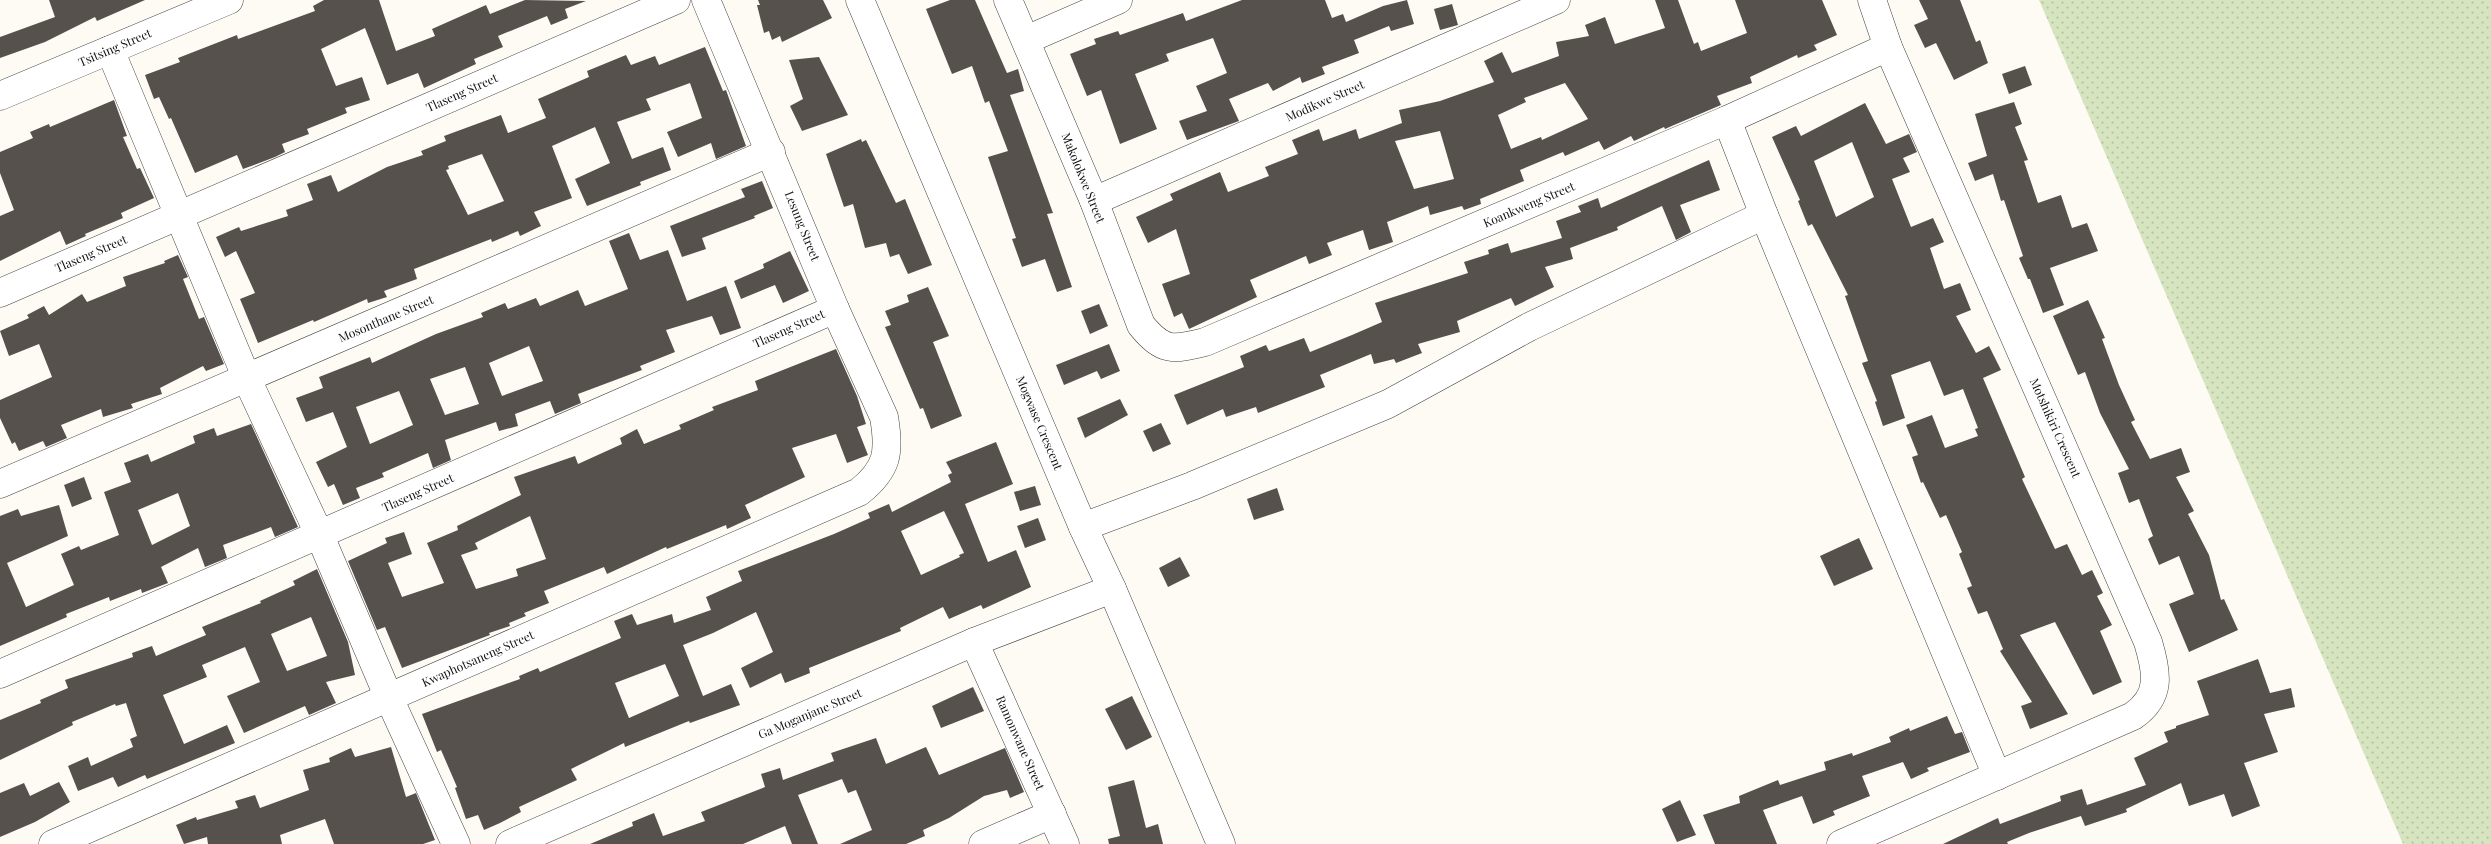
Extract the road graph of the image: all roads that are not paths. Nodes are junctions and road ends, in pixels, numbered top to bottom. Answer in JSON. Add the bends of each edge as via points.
{"nodes":[{"id":1,"x":229,"y":0,"type":"edge"},
{"id":2,"x":676,"y":0,"type":"edge"},
{"id":3,"x":706,"y":0,"type":"edge"},
{"id":4,"x":860,"y":0,"type":"edge"},
{"id":5,"x":1008,"y":0,"type":"edge"},
{"id":6,"x":1118,"y":0,"type":"edge"},
{"id":7,"x":1556,"y":0,"type":"edge"},
{"id":8,"x":1872,"y":0,"type":"edge"},
{"id":9,"x":1026,"y":40,"type":"junction"},
{"id":10,"x":1888,"y":47,"type":"junction"},
{"id":11,"x":110,"y":50,"type":"junction"},
{"id":12,"x":0,"y":96,"type":"edge"},
{"id":13,"x":1727,"y":120,"type":"junction"},
{"id":14,"x":771,"y":152,"type":"junction"},
{"id":15,"x":1094,"y":201,"type":"junction"},
{"id":16,"x":1764,"y":215,"type":"junction"},
{"id":17,"x":179,"y":217,"type":"junction"},
{"id":18,"x":0,"y":293,"type":"edge"},
{"id":19,"x":835,"y":309,"type":"junction"},
{"id":20,"x":1166,"y":348,"type":"joint"},
{"id":21,"x":247,"y":379,"type":"junction"},
{"id":22,"x":886,"y":455,"type":"joint"},
{"id":23,"x":0,"y":484,"type":"edge"},
{"id":24,"x":1083,"y":527,"type":"junction"},
{"id":25,"x":320,"y":536,"type":"junction"},
{"id":26,"x":1112,"y":589,"type":"junction"},
{"id":27,"x":974,"y":642,"type":"junction"},
{"id":28,"x":0,"y":674,"type":"edge"},
{"id":29,"x":389,"y":698,"type":"junction"},
{"id":30,"x":1997,"y":776,"type":"junction"},
{"id":31,"x":1052,"y":814,"type":"junction"},
{"id":32,"x":52,"y":844,"type":"edge"},
{"id":33,"x":456,"y":844,"type":"edge"},
{"id":34,"x":510,"y":844,"type":"edge"},
{"id":35,"x":982,"y":844,"type":"edge"},
{"id":36,"x":1065,"y":844,"type":"edge"},
{"id":37,"x":1221,"y":844,"type":"edge"},
{"id":38,"x":1841,"y":844,"type":"edge"}],
"edges":[{"from":1,"to":11,"type":"street","name":"Tsitsing Street"},
{"from":2,"to":17,"type":"street","name":"Tlaseng Street"},
{"from":3,"to":14,"type":"street","name":"Lesung Street"},
{"from":4,"to":24,"type":"street","name":"Mogwase Crescent"},
{"from":5,"to":9,"type":"street","name":"Makolokwe Street"},
{"from":6,"to":9,"type":"street"},
{"from":7,"to":15,"type":"street","name":"Modikwe Street"},
{"from":8,"to":10,"type":"street","name":"Motshikiri Crescent"},
{"from":9,"to":15,"type":"street","name":"Makolokwe Street"},
{"from":10,"to":13,"type":"street","name":"Koankweng Street"},
{"from":10,"to":30,"type":"street","name":"Motshikiri Crescent","via":[[2148,642],[2155,666],[2154,692],[2146,707],[2133,716]]},
{"from":11,"to":12,"type":"street","name":"Tsitsing Street"},
{"from":11,"to":17,"type":"street"},
{"from":13,"to":16,"type":"street"},
{"from":13,"to":20,"type":"street","name":"Koankweng Street","via":[[1205,342],[1185,348]]},
{"from":14,"to":19,"type":"street","name":"Lesung Street"},
{"from":14,"to":21,"type":"street","name":"Mosonthane Street"},
{"from":15,"to":20,"type":"street","name":"Makolokwe Street","via":[[1141,325],[1153,340]]},
{"from":16,"to":24,"type":"street","via":[[1529,327],[1388,404],[1192,486]]},
{"from":16,"to":30,"type":"street"},
{"from":17,"to":18,"type":"street","name":"Tlaseng Street"},
{"from":17,"to":21,"type":"street"},
{"from":19,"to":22,"type":"street","name":"Lesung Street","via":[[884,418]]},
{"from":19,"to":25,"type":"street","name":"Tlaseng Street"},
{"from":21,"to":23,"type":"street","name":"Mosonthane Street"},
{"from":21,"to":25,"type":"street"},
{"from":22,"to":29,"type":"street","name":"Kwaphotsaneng Street","via":[[880,472],[859,492]]},
{"from":24,"to":26,"type":"street","name":"Mogwase Crescent"},
{"from":25,"to":28,"type":"street","name":"Tlaseng Street"},
{"from":25,"to":29,"type":"street"},
{"from":26,"to":27,"type":"street","name":"Ga Moganjane Street"},
{"from":26,"to":37,"type":"street","name":"Mogwase Crescent"},
{"from":27,"to":31,"type":"street","name":"Ramonwane Street"},
{"from":27,"to":34,"type":"street","name":"Ga Moganjane Street"},
{"from":29,"to":32,"type":"street","name":"Kwaphotsaneng Street"},
{"from":29,"to":33,"type":"street"},
{"from":30,"to":38,"type":"street","name":"Motshikiri Crescent"},
{"from":31,"to":35,"type":"street"},
{"from":31,"to":36,"type":"street","name":"Ramonwane Street"}]}
